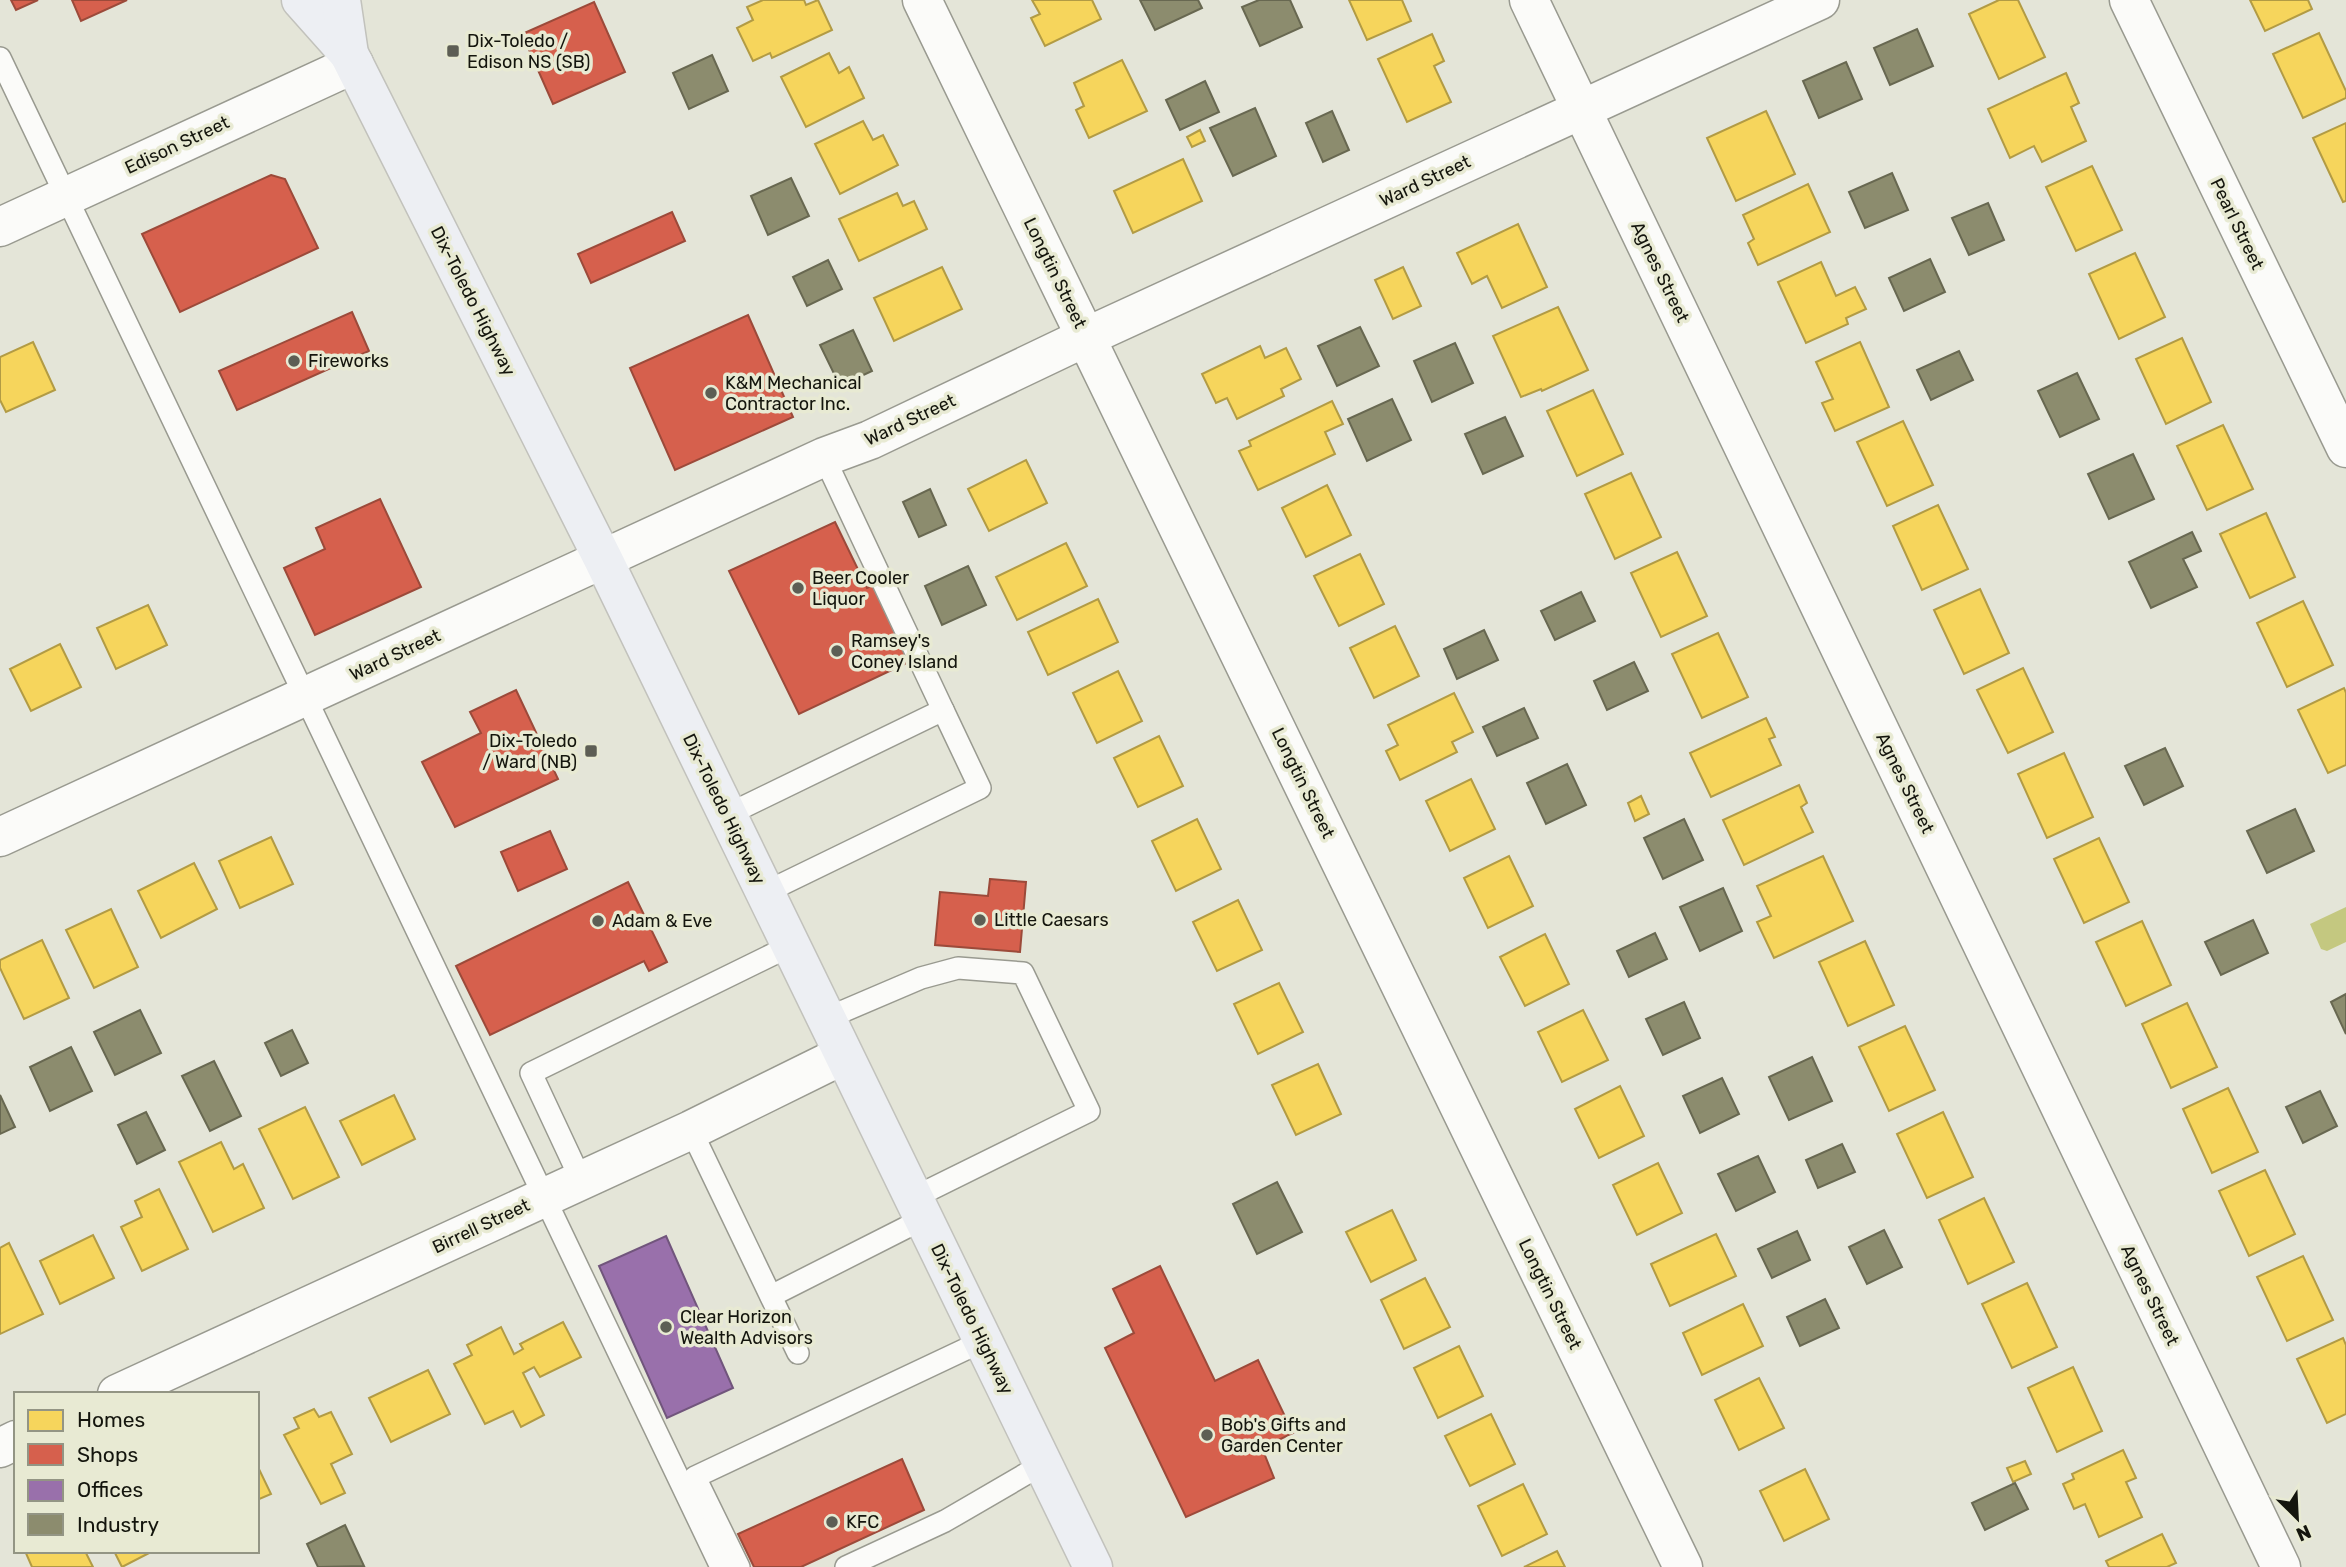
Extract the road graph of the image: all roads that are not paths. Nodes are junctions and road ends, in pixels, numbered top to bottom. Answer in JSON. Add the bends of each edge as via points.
{"nodes":[{"id":1,"x":301,"y":0,"type":"edge"},
{"id":2,"x":341,"y":0,"type":"edge"},
{"id":3,"x":922,"y":0,"type":"edge"},
{"id":4,"x":1529,"y":0,"type":"edge"},
{"id":5,"x":1820,"y":0,"type":"edge"},
{"id":6,"x":2129,"y":0,"type":"edge"},
{"id":7,"x":0,"y":58,"type":"edge"},
{"id":8,"x":352,"y":59,"type":"junction"},
{"id":9,"x":1582,"y":109,"type":"junction"},
{"id":10,"x":66,"y":196,"type":"junction"},
{"id":11,"x":0,"y":226,"type":"edge"},
{"id":12,"x":1086,"y":337,"type":"junction"},
{"id":13,"x":2346,"y":448,"type":"edge"},
{"id":14,"x":824,"y":457,"type":"junction"},
{"id":15,"x":603,"y":559,"type":"junction"},
{"id":16,"x":305,"y":696,"type":"junction"},
{"id":17,"x":943,"y":710,"type":"junction"},
{"id":18,"x":727,"y":815,"type":"junction"},
{"id":19,"x":0,"y":837,"type":"edge"},
{"id":20,"x":764,"y":893,"type":"junction"},
{"id":21,"x":790,"y":946,"type":"junction"},
{"id":22,"x":825,"y":1018,"type":"junction"},
{"id":23,"x":843,"y":1055,"type":"junction"},
{"id":24,"x":691,"y":1130,"type":"junction"},
{"id":25,"x":581,"y":1180,"type":"junction"},
{"id":26,"x":544,"y":1197,"type":"junction"},
{"id":27,"x":918,"y":1208,"type":"junction"},
{"id":28,"x":771,"y":1296,"type":"junction"},
{"id":29,"x":983,"y":1341,"type":"junction"},
{"id":30,"x":798,"y":1353,"type":"dead end"},
{"id":31,"x":121,"y":1392,"type":"edge"},
{"id":32,"x":1043,"y":1464,"type":"junction"},
{"id":33,"x":1085,"y":1564,"type":"edge"},
{"id":34,"x":722,"y":1567,"type":"edge"},
{"id":35,"x":739,"y":1567,"type":"edge"},
{"id":36,"x":846,"y":1567,"type":"edge"},
{"id":37,"x":1683,"y":1567,"type":"edge"},
{"id":38,"x":2281,"y":1567,"type":"edge"}],
"edges":[{"from":1,"to":8,"type":"main road","name":"Dix-Toledo Highway"},
{"from":2,"to":8,"type":"main road","name":"Dix-Toledo Highway"},
{"from":3,"to":12,"type":"street","name":"Longtin Street"},
{"from":4,"to":9,"type":"street","name":"Agnes Street"},
{"from":5,"to":9,"type":"street","name":"Ward Street"},
{"from":6,"to":13,"type":"street","name":"Pearl Street"},
{"from":7,"to":10,"type":"lane"},
{"from":8,"to":10,"type":"street","name":"Edison Street"},
{"from":8,"to":15,"type":"main road","name":"Dix-Toledo Highway"},
{"from":9,"to":12,"type":"street","name":"Ward Street"},
{"from":9,"to":38,"type":"street","name":"Agnes Street"},
{"from":10,"to":11,"type":"street","name":"Edison Street"},
{"from":10,"to":16,"type":"lane"},
{"from":12,"to":14,"type":"street","name":"Ward Street","via":[[870,440]]},
{"from":12,"to":37,"type":"street","name":"Longtin Street"},
{"from":14,"to":15,"type":"street","name":"Ward Street"},
{"from":14,"to":17,"type":"lane"},
{"from":15,"to":16,"type":"street","name":"Ward Street"},
{"from":15,"to":18,"type":"main road","name":"Dix-Toledo Highway"},
{"from":16,"to":19,"type":"street","name":"Ward Street"},
{"from":16,"to":26,"type":"lane"},
{"from":17,"to":18,"type":"lane"},
{"from":17,"to":20,"type":"lane","via":[[980,788]]},
{"from":18,"to":20,"type":"main road","name":"Dix-Toledo Highway"},
{"from":20,"to":21,"type":"main road","name":"Dix-Toledo Highway"},
{"from":21,"to":22,"type":"main road","name":"Dix-Toledo Highway"},
{"from":21,"to":25,"type":"lane","via":[[531,1073]]},
{"from":22,"to":23,"type":"main road","name":"Dix-Toledo Highway"},
{"from":22,"to":27,"type":"lane","via":[[921,978],[958,968],[1023,973],[1089,1111]]},
{"from":23,"to":24,"type":"street","name":"Birrell Street"},
{"from":23,"to":27,"type":"main road","name":"Dix-Toledo Highway"},
{"from":24,"to":25,"type":"street","name":"Birrell Street"},
{"from":24,"to":28,"type":"lane"},
{"from":25,"to":26,"type":"street","name":"Birrell Street"},
{"from":26,"to":31,"type":"street","name":"Birrell Street"},
{"from":26,"to":34,"type":"lane"},
{"from":27,"to":28,"type":"lane"},
{"from":27,"to":29,"type":"main road","name":"Dix-Toledo Highway"},
{"from":28,"to":30,"type":"lane"},
{"from":29,"to":32,"type":"main road","name":"Dix-Toledo Highway"},
{"from":29,"to":35,"type":"lane","via":[[695,1476]]},
{"from":32,"to":33,"type":"main road","name":"Dix-Toledo Highway"},
{"from":32,"to":36,"type":"lane","via":[[945,1521]]}]}
